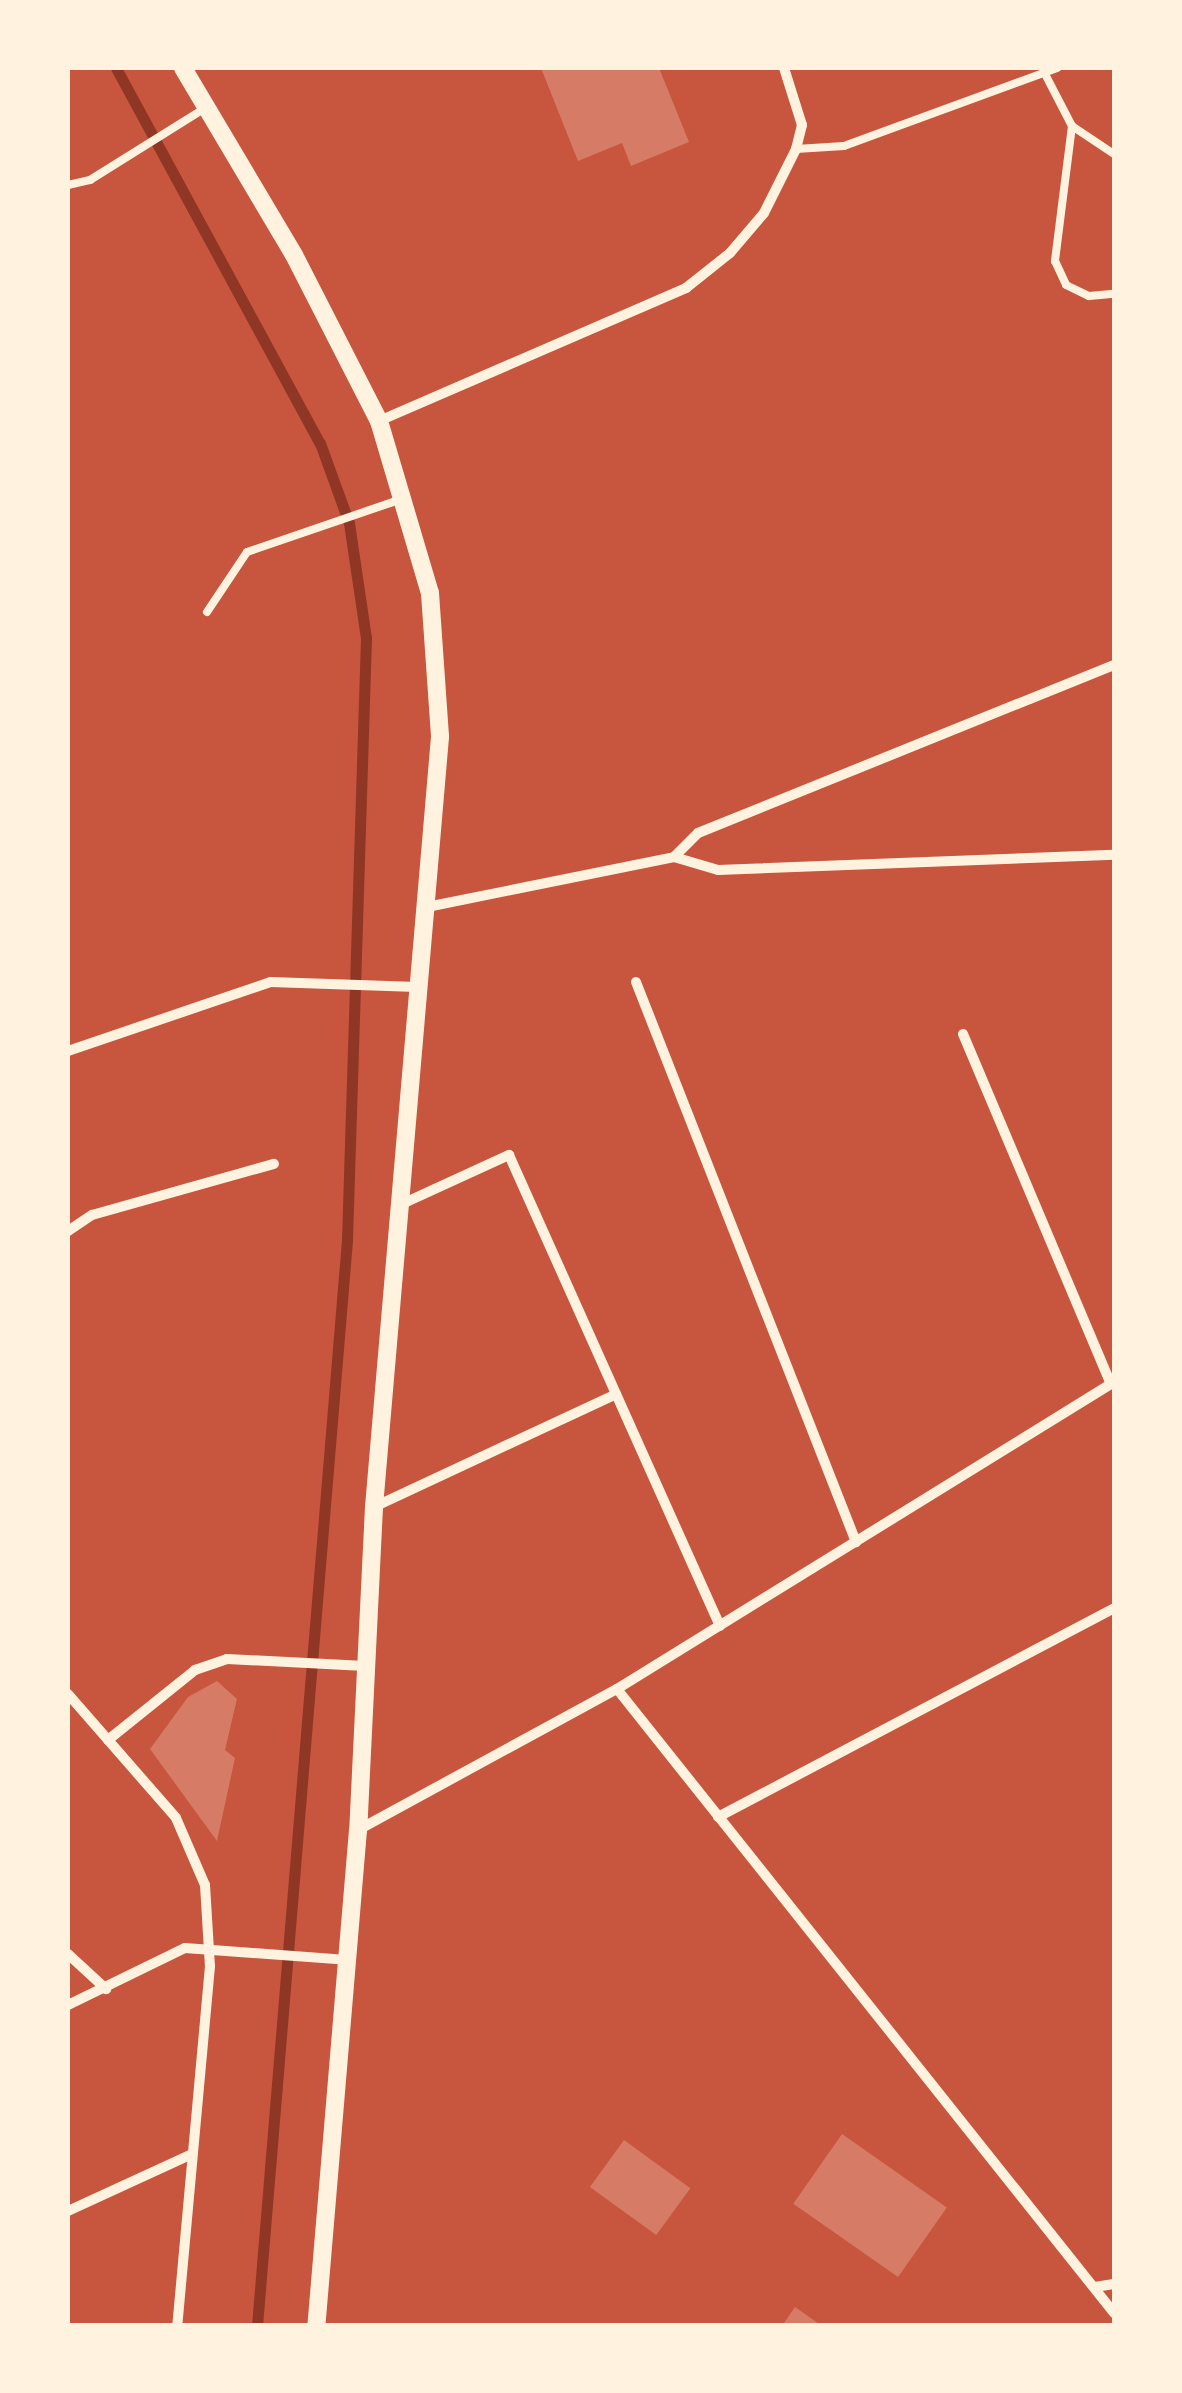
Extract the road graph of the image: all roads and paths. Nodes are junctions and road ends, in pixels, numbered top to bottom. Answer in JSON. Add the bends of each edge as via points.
{"nodes":[{"id":1,"x":183,"y":68,"type":"edge"},
{"id":2,"x":784,"y":68,"type":"edge"},
{"id":3,"x":1057,"y":68,"type":"edge"},
{"id":4,"x":1044,"y":72,"type":"junction"},
{"id":5,"x":207,"y":107,"type":"junction"},
{"id":6,"x":1072,"y":126,"type":"junction"},
{"id":7,"x":796,"y":148,"type":"junction"},
{"id":8,"x":1114,"y":154,"type":"edge"},
{"id":9,"x":68,"y":185,"type":"edge"},
{"id":10,"x":1114,"y":294,"type":"edge"},
{"id":11,"x":378,"y":420,"type":"junction"},
{"id":12,"x":406,"y":498,"type":"junction"},
{"id":13,"x":207,"y":612,"type":"dead end"},
{"id":14,"x":1114,"y":664,"type":"edge"},
{"id":15,"x":1114,"y":855,"type":"edge"},
{"id":16,"x":674,"y":858,"type":"junction"},
{"id":17,"x":427,"y":906,"type":"junction"},
{"id":18,"x":636,"y":982,"type":"dead end"},
{"id":19,"x":416,"y":987,"type":"junction"},
{"id":20,"x":962,"y":1034,"type":"dead end"},
{"id":21,"x":68,"y":1051,"type":"edge"},
{"id":22,"x":274,"y":1164,"type":"dead end"},
{"id":23,"x":402,"y":1204,"type":"junction"},
{"id":24,"x":68,"y":1232,"type":"edge"},
{"id":25,"x":1113,"y":1383,"type":"edge"},
{"id":26,"x":616,"y":1394,"type":"junction"},
{"id":27,"x":374,"y":1507,"type":"junction"},
{"id":28,"x":856,"y":1542,"type":"junction"},
{"id":29,"x":1114,"y":1608,"type":"edge"},
{"id":30,"x":720,"y":1626,"type":"junction"},
{"id":31,"x":365,"y":1666,"type":"junction"},
{"id":32,"x":617,"y":1689,"type":"junction"},
{"id":33,"x":68,"y":1694,"type":"edge"},
{"id":34,"x":108,"y":1740,"type":"junction"},
{"id":35,"x":718,"y":1817,"type":"junction"},
{"id":36,"x":358,"y":1830,"type":"junction"},
{"id":37,"x":210,"y":1946,"type":"junction"},
{"id":38,"x":68,"y":1954,"type":"edge"},
{"id":39,"x":340,"y":1960,"type":"junction"},
{"id":40,"x":106,"y":1989,"type":"junction"},
{"id":41,"x":68,"y":2006,"type":"edge"},
{"id":42,"x":192,"y":2154,"type":"junction"},
{"id":43,"x":68,"y":2211,"type":"edge"},
{"id":44,"x":1114,"y":2284,"type":"edge"},
{"id":45,"x":1095,"y":2287,"type":"junction"},
{"id":46,"x":1114,"y":2313,"type":"edge"},
{"id":47,"x":177,"y":2326,"type":"edge"},
{"id":48,"x":316,"y":2326,"type":"edge"}],
"edges":[{"from":1,"to":5,"type":"street"},
{"from":2,"to":7,"type":"street","via":[[802,125]]},
{"from":3,"to":4,"type":"lane"},
{"from":4,"to":6,"type":"lane"},
{"from":4,"to":7,"type":"lane","via":[[844,146]]},
{"from":5,"to":9,"type":"lane"},
{"from":5,"to":11,"type":"street","via":[[294,255]]},
{"from":6,"to":8,"type":"lane"},
{"from":6,"to":10,"type":"lane","via":[[1055,261],[1066,285],[1090,296]]},
{"from":7,"to":11,"type":"street","via":[[764,213],[686,288]]},
{"from":11,"to":12,"type":"street"},
{"from":12,"to":13,"type":"lane","via":[[246,552]]},
{"from":12,"to":17,"type":"street","via":[[430,593],[440,737]]},
{"from":14,"to":16,"type":"street","via":[[698,833]]},
{"from":15,"to":16,"type":"street","via":[[718,870]]},
{"from":16,"to":17,"type":"street"},
{"from":17,"to":19,"type":"street"},
{"from":18,"to":28,"type":"street"},
{"from":19,"to":21,"type":"street","via":[[271,982]]},
{"from":19,"to":23,"type":"street"},
{"from":20,"to":25,"type":"street"},
{"from":22,"to":24,"type":"street","via":[[92,1215]]},
{"from":23,"to":26,"type":"street","via":[[509,1155]]},
{"from":23,"to":27,"type":"street"},
{"from":25,"to":28,"type":"street"},
{"from":26,"to":27,"type":"street"},
{"from":26,"to":30,"type":"street"},
{"from":27,"to":31,"type":"street"},
{"from":28,"to":30,"type":"street"},
{"from":29,"to":35,"type":"street"},
{"from":30,"to":32,"type":"street"},
{"from":31,"to":34,"type":"street","via":[[227,1659],[194,1670]]},
{"from":31,"to":36,"type":"street"},
{"from":32,"to":35,"type":"street"},
{"from":32,"to":36,"type":"street"},
{"from":33,"to":34,"type":"street"},
{"from":34,"to":37,"type":"street","via":[[176,1818],[205,1884]]},
{"from":35,"to":45,"type":"street"},
{"from":36,"to":39,"type":"street"},
{"from":37,"to":39,"type":"street"},
{"from":37,"to":40,"type":"street","via":[[186,1948]]},
{"from":37,"to":42,"type":"street"},
{"from":38,"to":40,"type":"street"},
{"from":39,"to":48,"type":"street"},
{"from":40,"to":41,"type":"street"},
{"from":42,"to":43,"type":"street"},
{"from":42,"to":47,"type":"street"},
{"from":44,"to":45,"type":"street"},
{"from":45,"to":46,"type":"street"}]}
